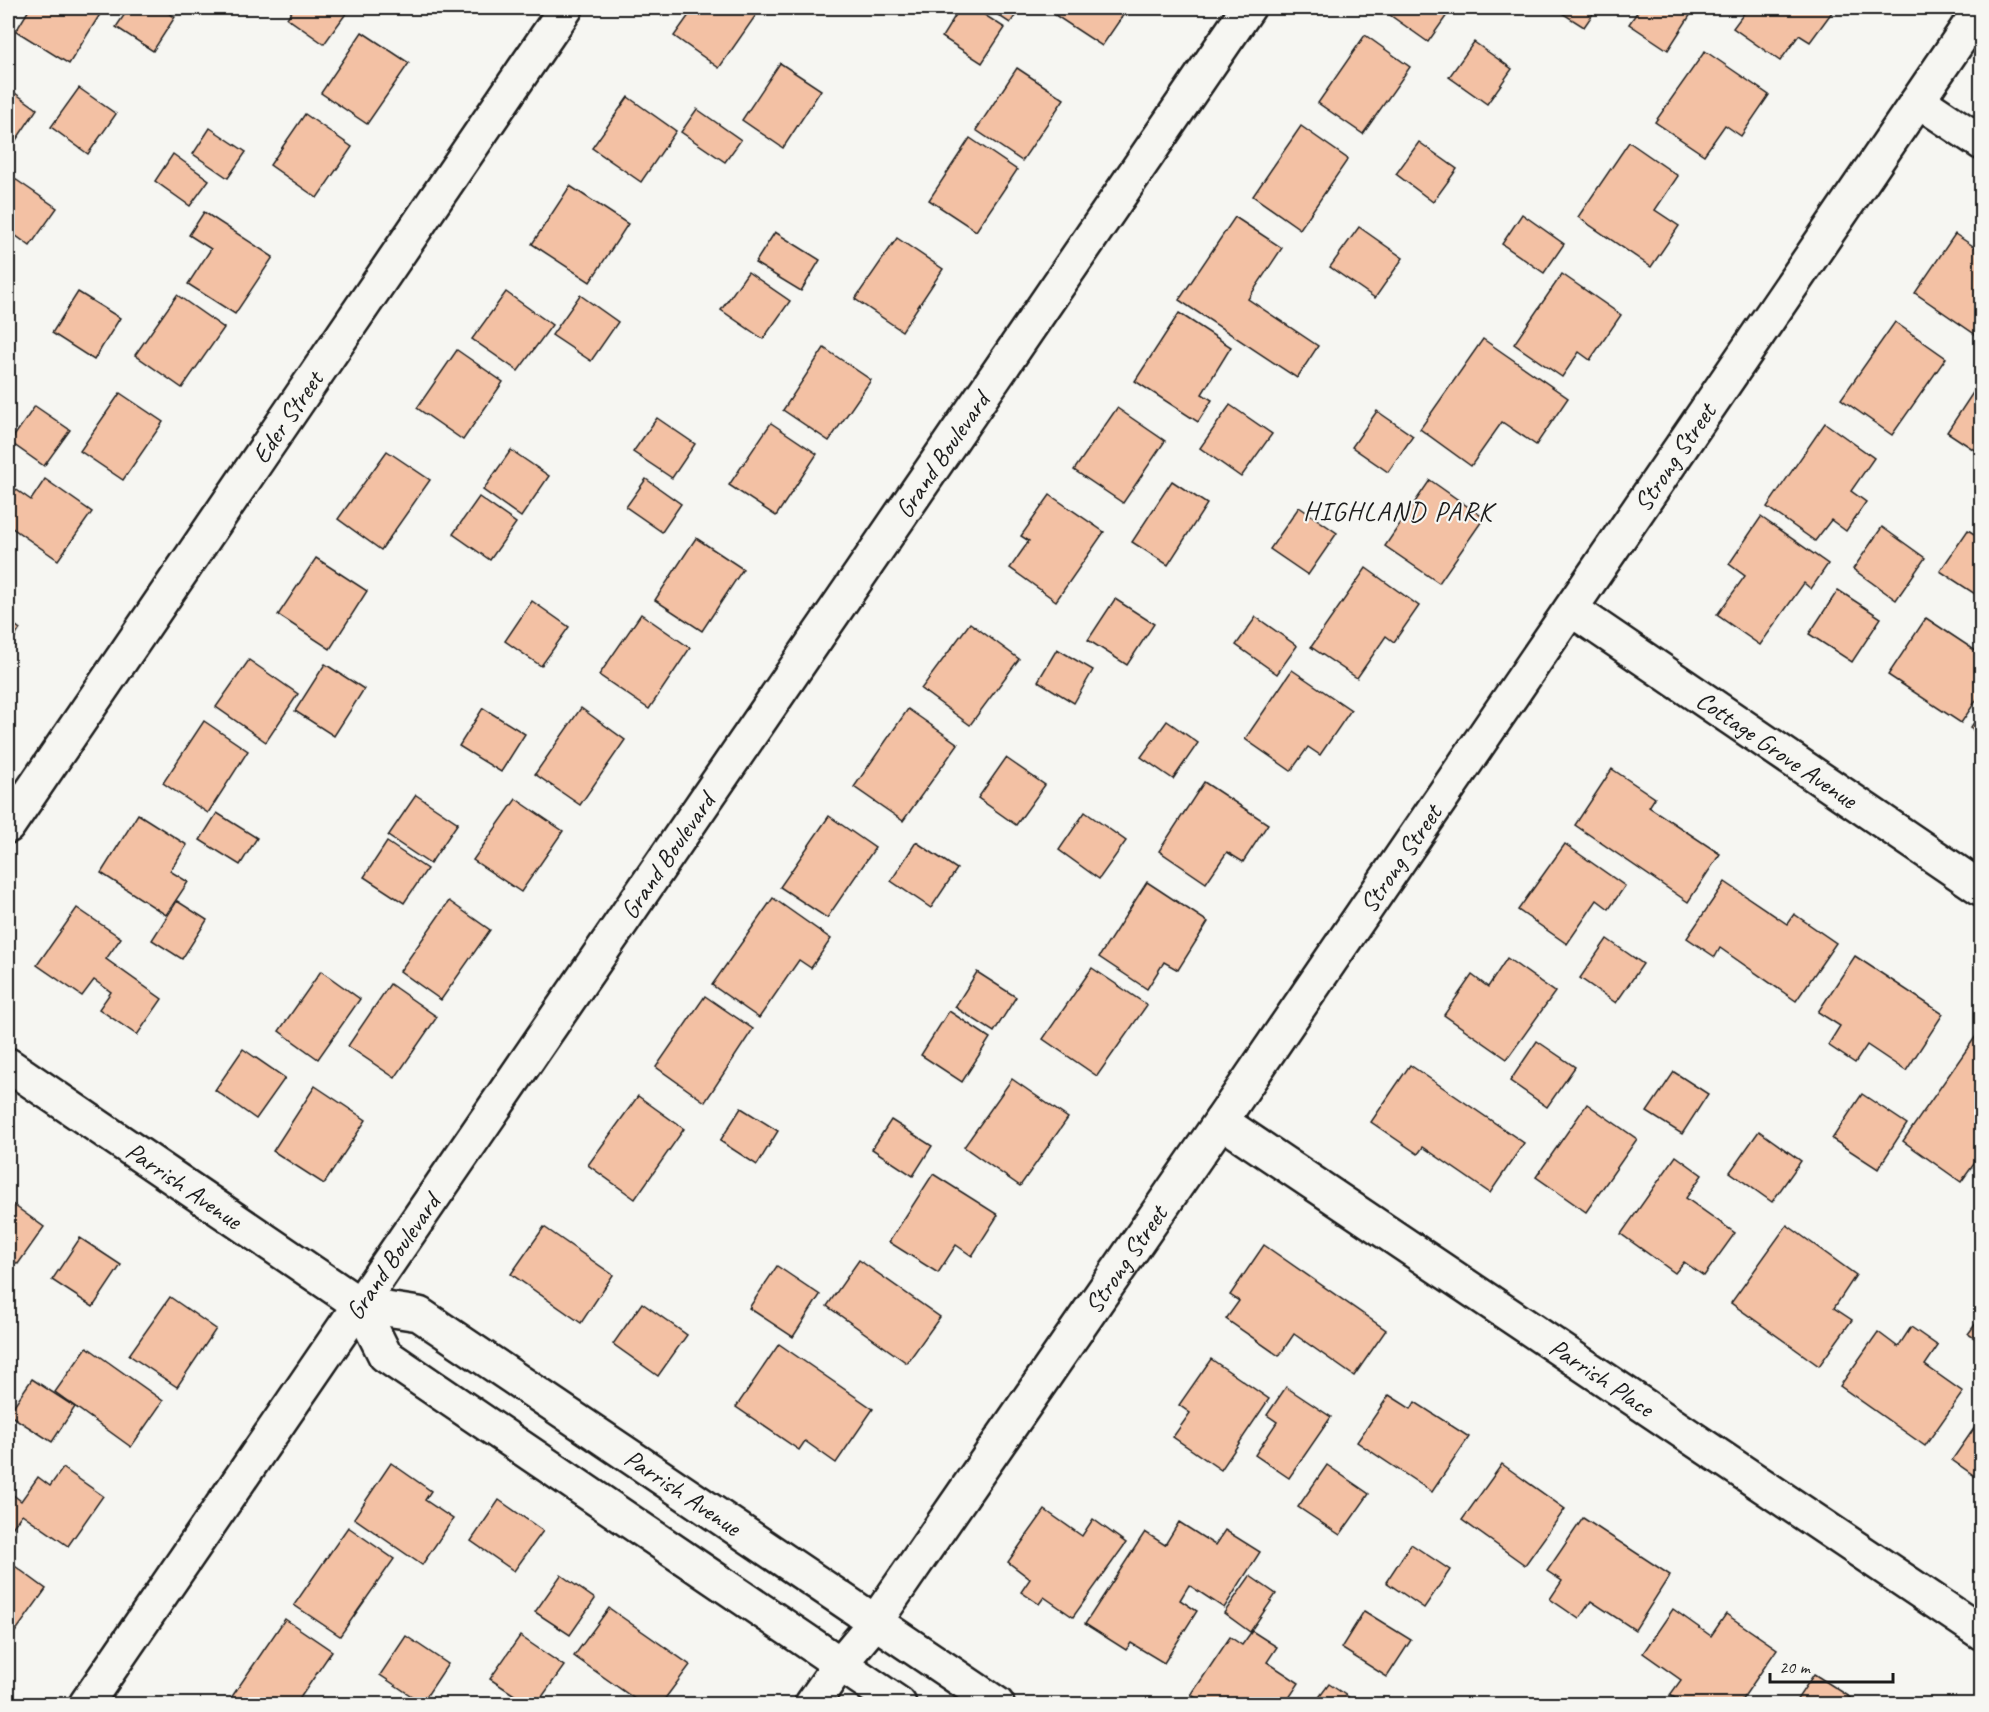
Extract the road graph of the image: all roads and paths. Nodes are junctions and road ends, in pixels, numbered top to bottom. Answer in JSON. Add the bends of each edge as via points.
{"nodes":[{"id":1,"x":566,"y":8,"type":"edge"},
{"id":2,"x":1248,"y":8,"type":"edge"},
{"id":3,"x":1982,"y":8,"type":"edge"},
{"id":4,"x":1919,"y":101,"type":"junction"},
{"id":5,"x":1982,"y":143,"type":"edge"},
{"id":6,"x":1571,"y":609,"type":"junction"},
{"id":7,"x":8,"y":825,"type":"edge"},
{"id":8,"x":1982,"y":889,"type":"edge"},
{"id":9,"x":8,"y":1065,"type":"edge"},
{"id":10,"x":1221,"y":1121,"type":"junction"},
{"id":11,"x":360,"y":1305,"type":"junction"},
{"id":12,"x":875,"y":1622,"type":"junction"},
{"id":13,"x":1982,"y":1632,"type":"edge"},
{"id":14,"x":840,"y":1664,"type":"junction"},
{"id":15,"x":86,"y":1704,"type":"edge"},
{"id":16,"x":812,"y":1704,"type":"edge"},
{"id":17,"x":899,"y":1704,"type":"edge"},
{"id":18,"x":996,"y":1704,"type":"edge"}],
"edges":[{"from":1,"to":7,"type":"street","name":"Eder Street"},
{"from":2,"to":11,"type":"street","name":"Grand Boulevard"},
{"from":3,"to":4,"type":"street","name":"Strong Street"},
{"from":4,"to":5,"type":"street"},
{"from":4,"to":6,"type":"street","name":"Strong Street"},
{"from":6,"to":8,"type":"street","name":"Cottage Grove Avenue"},
{"from":6,"to":10,"type":"street","name":"Strong Street"},
{"from":9,"to":11,"type":"street","name":"Parrish Avenue"},
{"from":10,"to":12,"type":"street","name":"Strong Street"},
{"from":10,"to":13,"type":"street","name":"Parrish Place"},
{"from":11,"to":12,"type":"street","name":"Parrish Avenue","via":[[419,1314]]},
{"from":11,"to":14,"type":"street","name":"Parrish Avenue","via":[[386,1355]]},
{"from":11,"to":15,"type":"street","name":"Grand Boulevard"},
{"from":12,"to":14,"type":"street","name":"Strong Street"},
{"from":12,"to":18,"type":"street","name":"Parrish Avenue"},
{"from":14,"to":16,"type":"street","name":"Strong Street"},
{"from":14,"to":17,"type":"street","name":"Parrish Avenue"}]}
